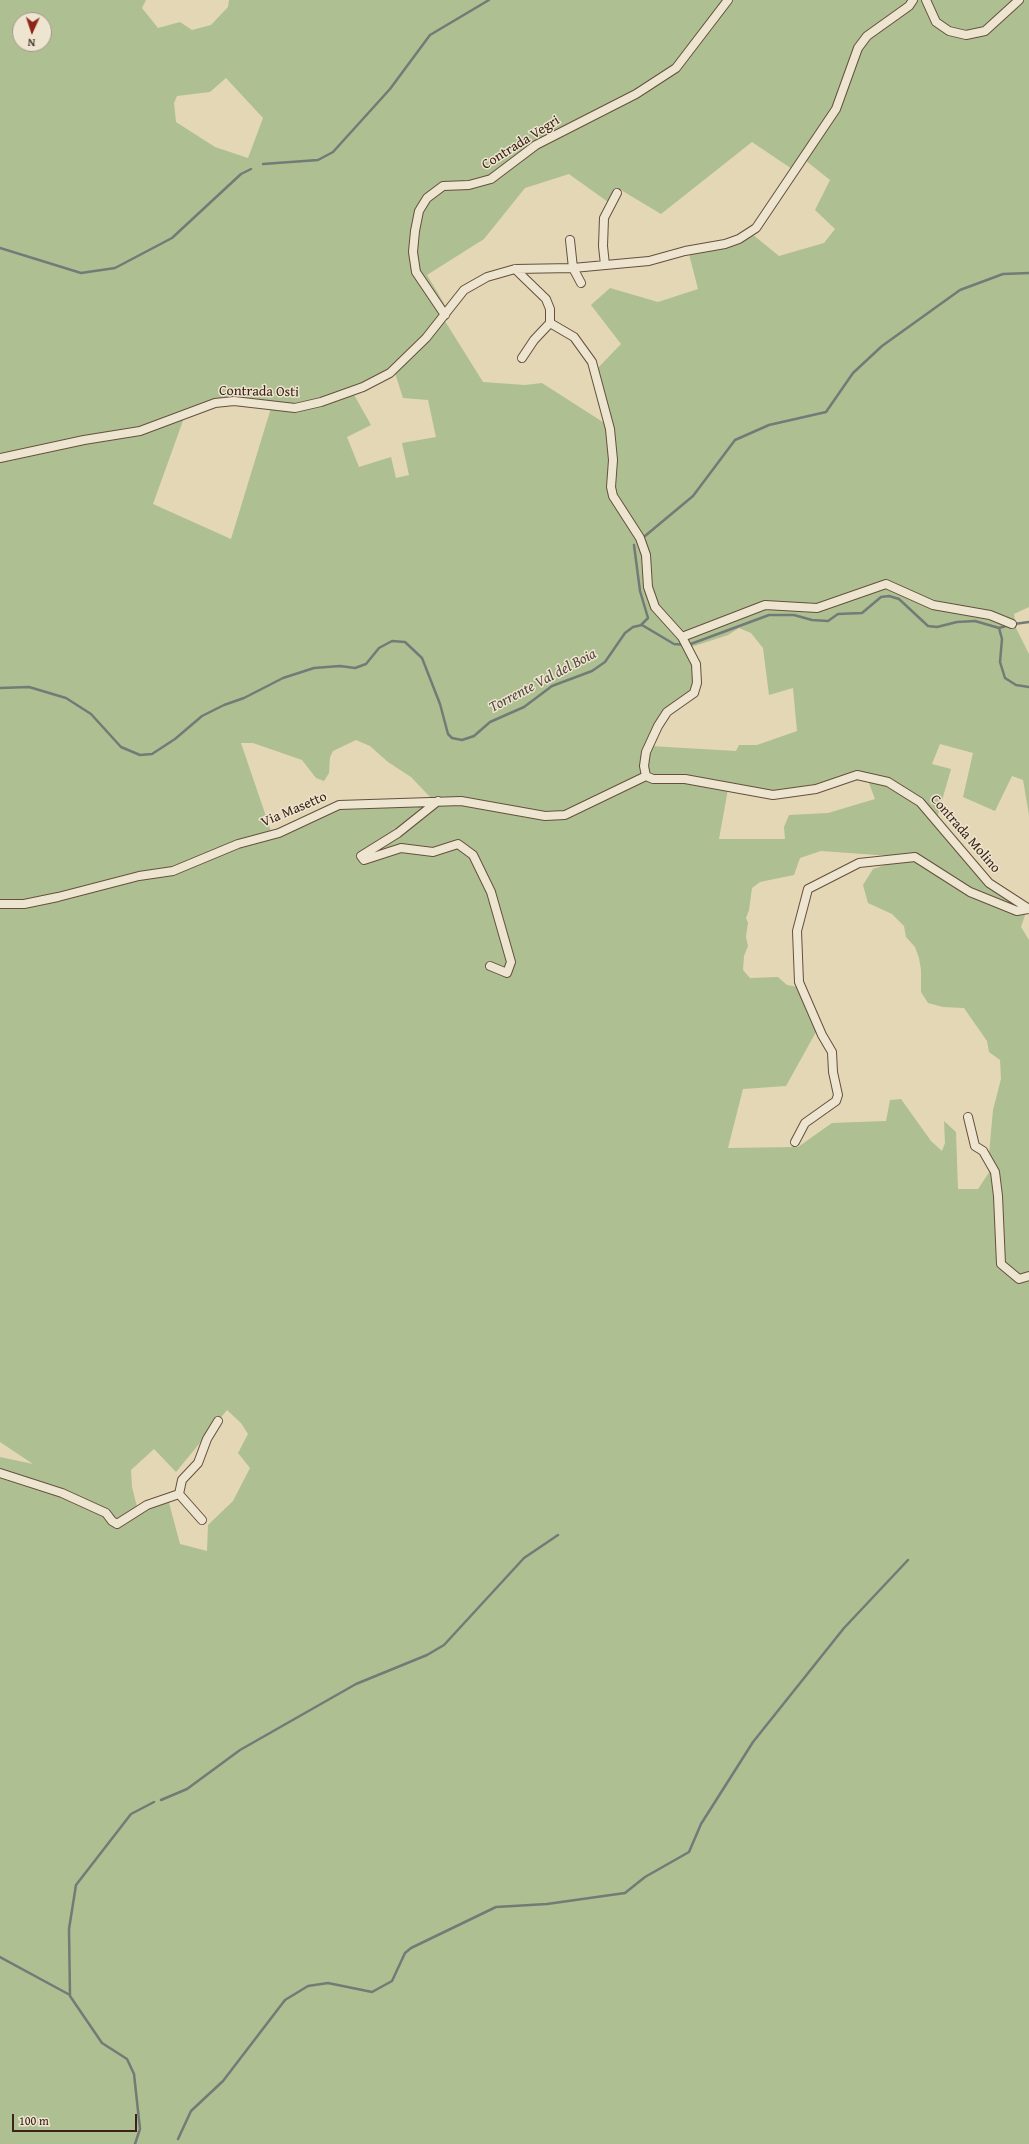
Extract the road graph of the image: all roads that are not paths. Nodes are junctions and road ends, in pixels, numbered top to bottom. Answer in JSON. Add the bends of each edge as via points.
{"nodes":[{"id":1,"x":728,"y":0,"type":"edge"},
{"id":2,"x":913,"y":0,"type":"edge"},
{"id":3,"x":1019,"y":0,"type":"edge"},
{"id":4,"x":926,"y":1,"type":"edge"},
{"id":5,"x":617,"y":193,"type":"dead end"},
{"id":6,"x":570,"y":240,"type":"dead end"},
{"id":7,"x":605,"y":265,"type":"junction"},
{"id":8,"x":573,"y":268,"type":"junction"},
{"id":9,"x":515,"y":269,"type":"junction"},
{"id":10,"x":581,"y":283,"type":"dead end"},
{"id":11,"x":445,"y":315,"type":"junction"},
{"id":12,"x":550,"y":323,"type":"junction"},
{"id":13,"x":522,"y":358,"type":"dead end"},
{"id":14,"x":0,"y":458,"type":"edge"},
{"id":15,"x":1012,"y":624,"type":"dead end"},
{"id":16,"x":683,"y":638,"type":"junction"},
{"id":17,"x":646,"y":776,"type":"junction"},
{"id":18,"x":438,"y":801,"type":"junction"},
{"id":19,"x":0,"y":904,"type":"edge"},
{"id":20,"x":1028,"y":909,"type":"edge"},
{"id":21,"x":490,"y":966,"type":"dead end"},
{"id":22,"x":968,"y":1117,"type":"dead end"},
{"id":23,"x":795,"y":1142,"type":"dead end"},
{"id":24,"x":1029,"y":1276,"type":"edge"},
{"id":25,"x":218,"y":1421,"type":"dead end"},
{"id":26,"x":0,"y":1473,"type":"edge"},
{"id":27,"x":180,"y":1494,"type":"junction"},
{"id":28,"x":202,"y":1520,"type":"dead end"}],
"edges":[{"from":1,"to":11,"type":"street","name":"Contrada Vegri","via":[[676,68],[636,94],[536,145],[491,179],[469,185],[443,186],[427,198],[419,211],[414,231],[413,252],[416,272]]},
{"from":2,"to":7,"type":"street","via":[[867,36],[858,48],[836,109],[756,228],[725,244],[684,251],[649,262]]},
{"from":3,"to":4,"type":"street","via":[[985,31],[966,35],[950,31],[936,22]]},
{"from":5,"to":7,"type":"street","via":[[604,218]]},
{"from":6,"to":8,"type":"street"},
{"from":7,"to":8,"type":"street"},
{"from":8,"to":9,"type":"street"},
{"from":8,"to":10,"type":"street"},
{"from":9,"to":11,"type":"street","via":[[487,277],[464,290]]},
{"from":9,"to":12,"type":"street","via":[[546,299],[550,309]]},
{"from":11,"to":14,"type":"street","name":"Contrada Osti","via":[[426,338],[390,373],[363,387],[321,402],[295,408],[234,401],[215,403],[140,431]]},
{"from":12,"to":13,"type":"street"},
{"from":12,"to":16,"type":"street","via":[[574,337],[592,362],[610,429],[613,496],[640,538],[646,555],[648,587],[655,607]]},
{"from":15,"to":16,"type":"street","via":[[990,615],[933,605],[886,584],[817,608],[765,605]]},
{"from":16,"to":17,"type":"street","via":[[698,673],[697,683],[694,693],[667,712],[658,726],[646,752]]},
{"from":17,"to":18,"type":"street","name":"Via Masetto","via":[[565,815],[545,816],[461,801]]},
{"from":17,"to":20,"type":"street","name":"Contrada Molino","via":[[653,779],[685,779],[773,795],[816,789],[856,775],[888,782],[920,802],[989,882]]},
{"from":18,"to":19,"type":"street","name":"Via Masetto","via":[[339,805],[279,833],[238,844],[173,871],[139,876],[31,902]]},
{"from":18,"to":21,"type":"street","via":[[398,833],[361,856],[364,860],[401,848],[433,852],[458,844],[473,856],[491,892],[511,962],[507,973]]},
{"from":20,"to":23,"type":"street","via":[[1017,911],[970,892],[915,857],[859,863],[808,890],[797,931],[799,982],[832,1052],[838,1095],[836,1101],[806,1123]]},
{"from":22,"to":24,"type":"street","via":[[975,1146],[983,1151],[995,1172],[1001,1264],[1019,1279]]},
{"from":25,"to":27,"type":"street","via":[[198,1463],[182,1480]]},
{"from":26,"to":27,"type":"street","via":[[62,1493],[106,1514],[117,1524],[147,1504]]},
{"from":27,"to":28,"type":"street"}]}
